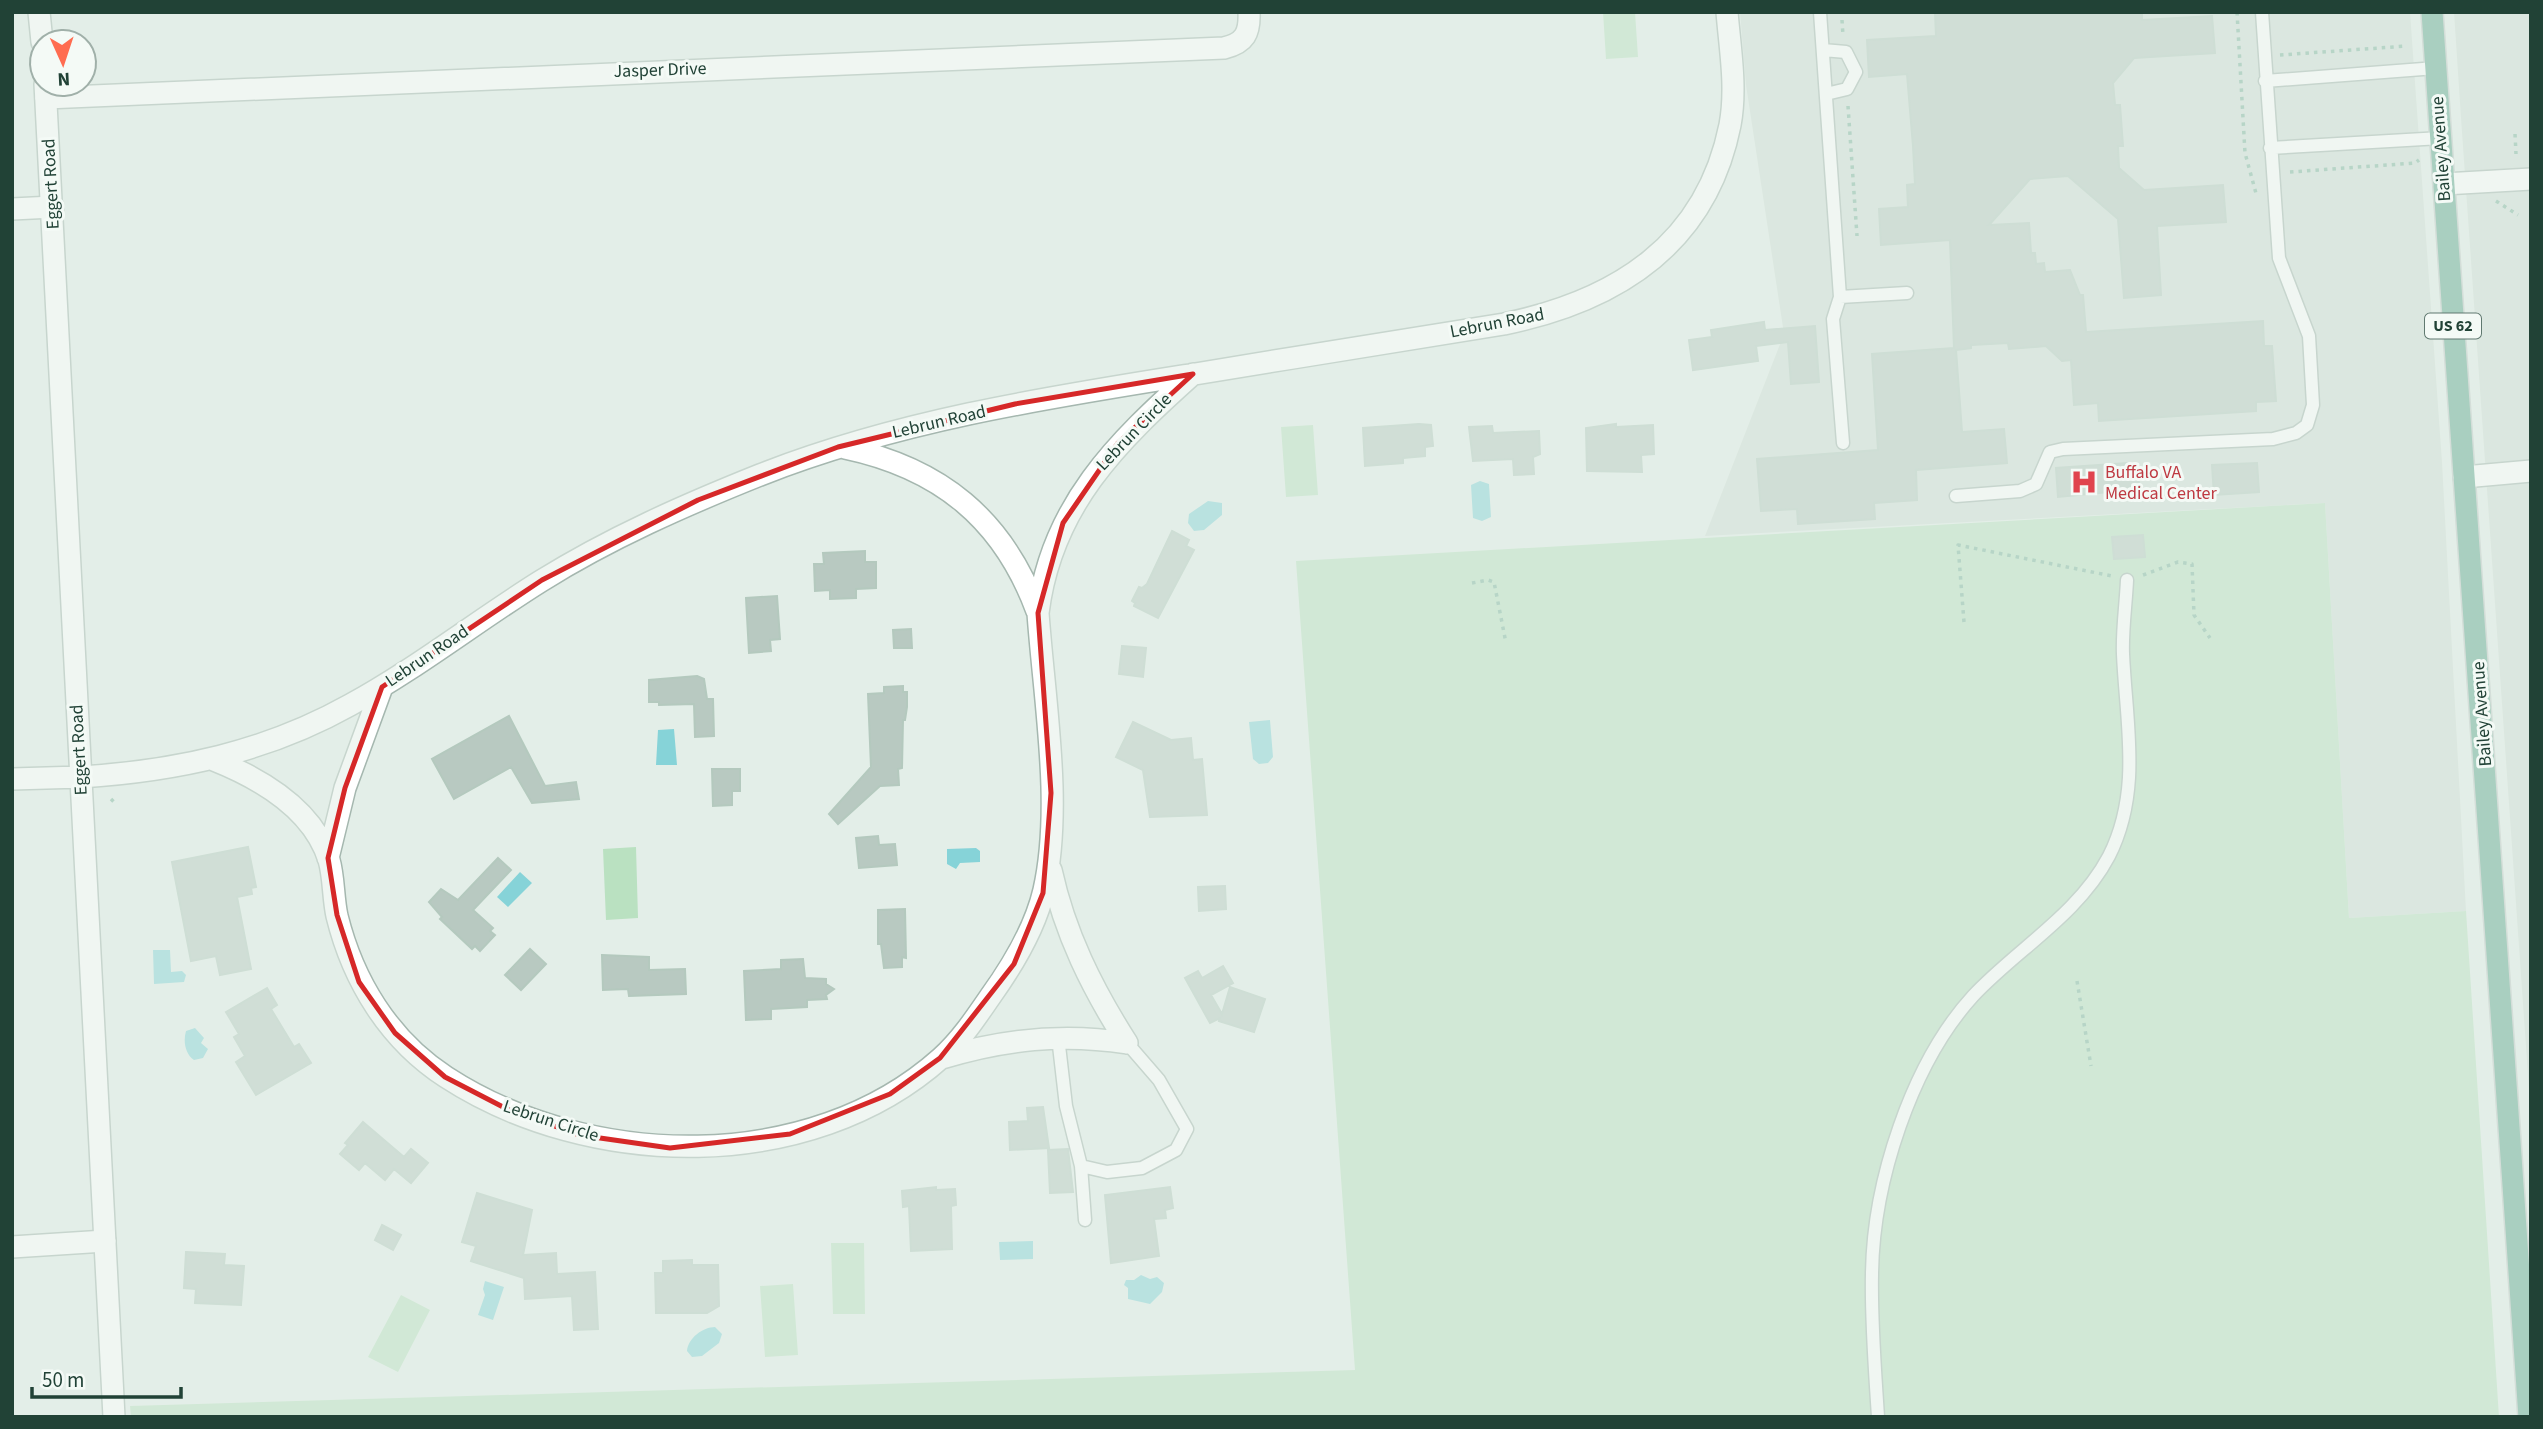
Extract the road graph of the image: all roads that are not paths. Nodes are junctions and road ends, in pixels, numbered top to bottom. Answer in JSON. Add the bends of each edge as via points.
{"nodes":[{"id":1,"x":1249,"y":12,"type":"edge"},
{"id":2,"x":1727,"y":12,"type":"edge"},
{"id":3,"x":1820,"y":12,"type":"edge"},
{"id":4,"x":2262,"y":12,"type":"edge"},
{"id":5,"x":2432,"y":12,"type":"edge"},
{"id":6,"x":1823,"y":50,"type":"junction"},
{"id":7,"x":2436,"y":68,"type":"junction"},
{"id":8,"x":2265,"y":81,"type":"junction"},
{"id":9,"x":98,"y":89,"type":"edge"},
{"id":10,"x":1826,"y":94,"type":"junction"},
{"id":11,"x":46,"y":98,"type":"edge"},
{"id":12,"x":2441,"y":138,"type":"junction"},
{"id":13,"x":2270,"y":148,"type":"junction"},
{"id":14,"x":2531,"y":178,"type":"edge"},
{"id":15,"x":2444,"y":184,"type":"junction"},
{"id":16,"x":53,"y":206,"type":"junction"},
{"id":17,"x":12,"y":209,"type":"edge"},
{"id":18,"x":1907,"y":293,"type":"dead end"},
{"id":19,"x":1840,"y":297,"type":"junction"},
{"id":20,"x":1193,"y":374,"type":"junction"},
{"id":21,"x":1843,"y":443,"type":"dead end"},
{"id":22,"x":838,"y":447,"type":"junction"},
{"id":23,"x":2531,"y":471,"type":"edge"},
{"id":24,"x":2463,"y":477,"type":"junction"},
{"id":25,"x":1956,"y":496,"type":"dead end"},
{"id":26,"x":2127,"y":580,"type":"road end"},
{"id":27,"x":1038,"y":612,"type":"junction"},
{"id":28,"x":382,"y":687,"type":"junction"},
{"id":29,"x":214,"y":760,"type":"junction"},
{"id":30,"x":81,"y":777,"type":"junction"},
{"id":31,"x":12,"y":779,"type":"edge"},
{"id":32,"x":1049,"y":857,"type":"junction"},
{"id":33,"x":328,"y":858,"type":"junction"},
{"id":34,"x":1058,"y":1037,"type":"junction"},
{"id":35,"x":1127,"y":1043,"type":"junction"},
{"id":36,"x":940,"y":1058,"type":"junction"},
{"id":37,"x":1081,"y":1166,"type":"junction"},
{"id":38,"x":1085,"y":1220,"type":"dead end"},
{"id":39,"x":105,"y":1241,"type":"junction"},
{"id":40,"x":12,"y":1247,"type":"edge"},
{"id":41,"x":114,"y":1417,"type":"edge"},
{"id":42,"x":1878,"y":1417,"type":"edge"},
{"id":43,"x":2529,"y":1417,"type":"edge"}],
"edges":[{"from":1,"to":9,"type":"street","name":"Jasper Drive","via":[[1245,39],[1224,48]]},
{"from":2,"to":20,"type":"street","name":"Lebrun Road","via":[[1733,82],[1730,123],[1719,162],[1679,234],[1625,281],[1539,316]]},
{"from":3,"to":6,"type":"lane"},
{"from":4,"to":8,"type":"lane"},
{"from":5,"to":7,"type":"main road","name":"Bailey Avenue","number":"US 62"},
{"from":6,"to":10,"type":"lane"},
{"from":6,"to":10,"type":"lane","via":[[1846,52],[1856,72],[1847,89]]},
{"from":7,"to":8,"type":"lane"},
{"from":7,"to":12,"type":"main road","name":"Bailey Avenue","number":"US 62"},
{"from":8,"to":13,"type":"lane"},
{"from":10,"to":19,"type":"lane"},
{"from":11,"to":16,"type":"street","name":"Eggert Road"},
{"from":12,"to":13,"type":"lane"},
{"from":12,"to":15,"type":"main road","name":"Bailey Avenue","number":"US 62"},
{"from":13,"to":25,"type":"lane","via":[[2279,258],[2309,336],[2313,405],[2307,425],[2273,439],[2063,449],[2050,452],[2036,484]]},
{"from":14,"to":15,"type":"street"},
{"from":15,"to":24,"type":"main road","name":"Bailey Avenue","number":"US 62"},
{"from":16,"to":17,"type":"street"},
{"from":16,"to":30,"type":"street","name":"Eggert Road"},
{"from":18,"to":19,"type":"lane"},
{"from":19,"to":21,"type":"lane","via":[[1833,319]]},
{"from":20,"to":22,"type":"street","name":"Lebrun Road","via":[[1015,404]]},
{"from":20,"to":27,"type":"street","name":"Lebrun Circle","via":[[1118,443],[1087,481],[1063,523]]},
{"from":22,"to":27,"type":"street","name":"Lebrun Circle","via":[[913,468],[953,493],[983,518],[1002,542]]},
{"from":22,"to":28,"type":"street","name":"Lebrun Road","via":[[698,500],[607,544],[485,616]]},
{"from":23,"to":24,"type":"street"},
{"from":24,"to":43,"type":"main road","name":"Bailey Avenue","number":"US 62"},
{"from":26,"to":42,"type":"lane","via":[[2123,651],[2131,753],[2127,803],[2109,856],[2090,884],[1973,997],[1925,1065],[1892,1157],[1875,1237],[1872,1273]]},
{"from":27,"to":32,"type":"street","name":"Lebrun Circle","via":[[1051,793]]},
{"from":28,"to":29,"type":"street","name":"Lebrun Road","via":[[284,737]]},
{"from":28,"to":33,"type":"street","name":"Lebrun Circle","via":[[352,765]]},
{"from":29,"to":30,"type":"street","name":"Lebrun Road"},
{"from":29,"to":33,"type":"street","name":"Lebrun Circle","via":[[243,771],[285,801],[313,831]]},
{"from":30,"to":31,"type":"street","name":"Lebrun Road"},
{"from":30,"to":39,"type":"street","name":"Eggert Road"},
{"from":32,"to":35,"type":"street","name":"Lebrun Circle","via":[[1069,937]]},
{"from":32,"to":36,"type":"street","name":"Lebrun Circle","via":[[1043,893],[1014,964],[971,1025]]},
{"from":33,"to":36,"type":"street","name":"Lebrun Circle","via":[[337,915],[359,982],[395,1033],[445,1077],[506,1108],[579,1135],[670,1148],[722,1146],[790,1135],[890,1094]]},
{"from":34,"to":35,"type":"street","name":"Lebrun Circle"},
{"from":34,"to":36,"type":"street","name":"Lebrun Circle","via":[[999,1043]]},
{"from":34,"to":37,"type":"lane","via":[[1066,1107]]},
{"from":35,"to":37,"type":"lane","via":[[1159,1080],[1187,1129],[1176,1150],[1143,1168],[1107,1171]]},
{"from":37,"to":38,"type":"lane"},
{"from":39,"to":40,"type":"street"},
{"from":39,"to":41,"type":"street","name":"Eggert Road"}]}
